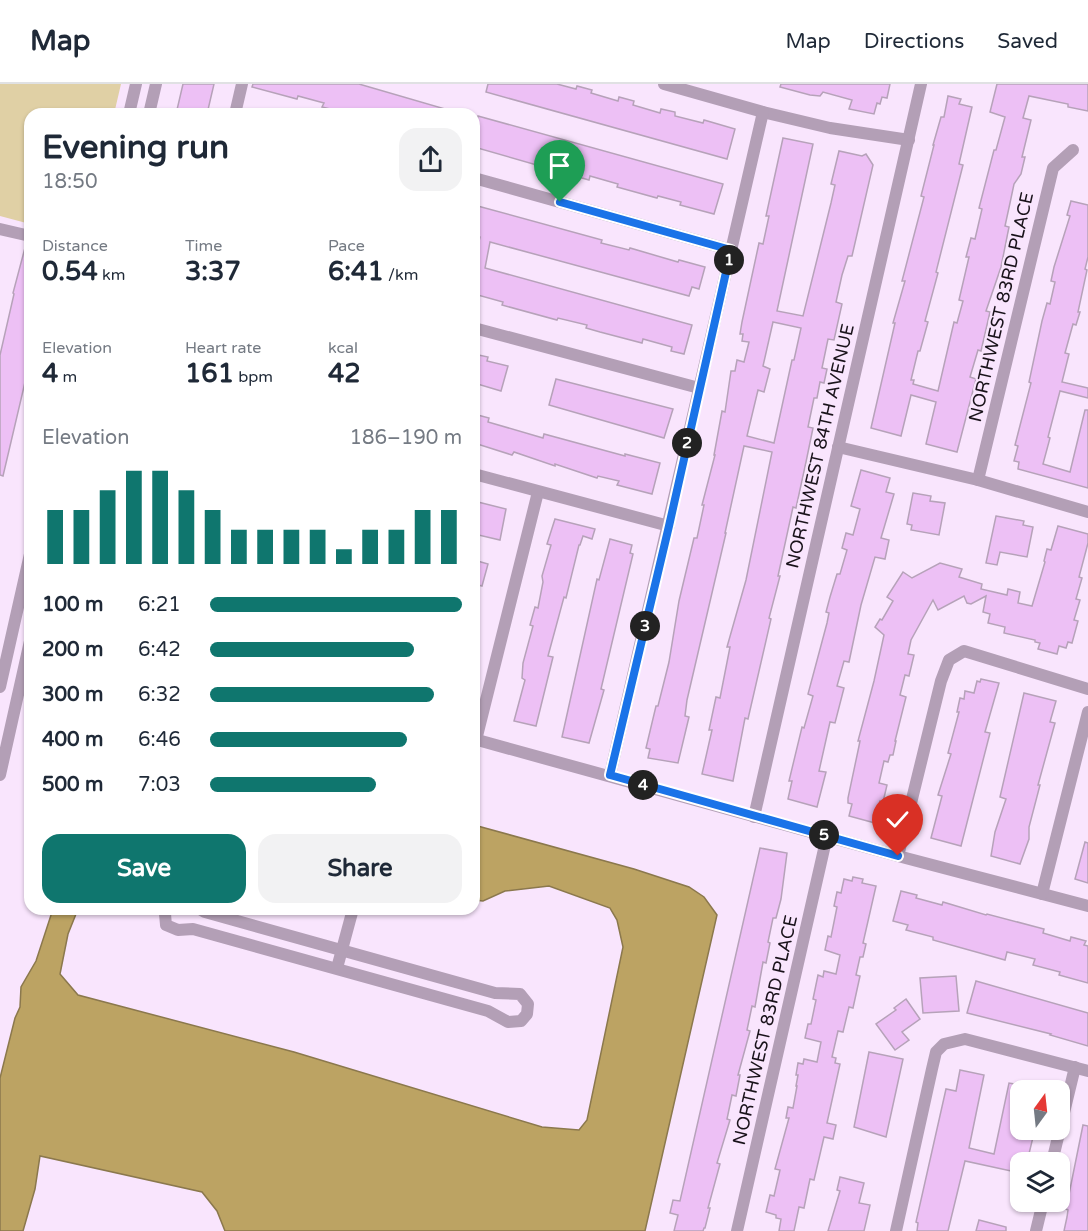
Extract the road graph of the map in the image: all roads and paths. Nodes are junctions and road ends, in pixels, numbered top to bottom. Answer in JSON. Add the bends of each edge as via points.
{"nodes":[{"id":1,"x":136,"y":84,"type":"edge"},
{"id":2,"x":156,"y":84,"type":"edge"},
{"id":3,"x":242,"y":84,"type":"edge"},
{"id":4,"x":664,"y":84,"type":"edge"},
{"id":5,"x":921,"y":84,"type":"edge"},
{"id":6,"x":130,"y":108,"type":"edge"},
{"id":7,"x":150,"y":108,"type":"edge"},
{"id":8,"x":240,"y":108,"type":"edge"},
{"id":9,"x":763,"y":112,"type":"junction"},
{"id":10,"x":909,"y":140,"type":"junction"},
{"id":11,"x":1073,"y":150,"type":"dead end"},
{"id":12,"x":480,"y":180,"type":"edge"},
{"id":13,"x":0,"y":229,"type":"edge"},
{"id":14,"x":24,"y":235,"type":"edge"},
{"id":15,"x":731,"y":250,"type":"junction"},
{"id":16,"x":480,"y":330,"type":"edge"},
{"id":17,"x":699,"y":388,"type":"junction"},
{"id":18,"x":837,"y":447,"type":"junction"},
{"id":19,"x":480,"y":476,"type":"edge"},
{"id":20,"x":978,"y":480,"type":"junction"},
{"id":21,"x":538,"y":492,"type":"junction"},
{"id":22,"x":1088,"y":512,"type":"edge"},
{"id":23,"x":669,"y":526,"type":"junction"},
{"id":24,"x":24,"y":581,"type":"edge"},
{"id":25,"x":24,"y":668,"type":"edge"},
{"id":26,"x":0,"y":687,"type":"edge"},
{"id":27,"x":1088,"y":689,"type":"edge"},
{"id":28,"x":1088,"y":712,"type":"edge"},
{"id":29,"x":480,"y":719,"type":"edge"},
{"id":30,"x":480,"y":740,"type":"edge"},
{"id":31,"x":0,"y":775,"type":"edge"},
{"id":32,"x":610,"y":775,"type":"junction"},
{"id":33,"x":754,"y":817,"type":"junction"},
{"id":34,"x":827,"y":836,"type":"junction"},
{"id":35,"x":898,"y":856,"type":"junction"},
{"id":36,"x":1042,"y":894,"type":"junction"},
{"id":37,"x":1088,"y":906,"type":"edge"},
{"id":38,"x":165,"y":915,"type":"edge"},
{"id":39,"x":216,"y":915,"type":"edge"},
{"id":40,"x":351,"y":915,"type":"edge"},
{"id":41,"x":342,"y":949,"type":"junction"},
{"id":42,"x":337,"y":968,"type":"junction"},
{"id":43,"x":1075,"y":1067,"type":"junction"},
{"id":44,"x":1088,"y":1071,"type":"edge"},
{"id":45,"x":1054,"y":1152,"type":"edge"},
{"id":46,"x":1041,"y":1212,"type":"edge"},
{"id":47,"x":737,"y":1231,"type":"edge"},
{"id":48,"x":896,"y":1231,"type":"edge"},
{"id":49,"x":1036,"y":1231,"type":"edge"}],
"edges":[{"from":1,"to":6,"type":"street"},
{"from":2,"to":7,"type":"street"},
{"from":3,"to":8,"type":"street"},
{"from":4,"to":9,"type":"street"},
{"from":5,"to":10,"type":"street","name":"NORTHWEST 84TH AVENUE"},
{"from":9,"to":10,"type":"street","via":[[830,128]]},
{"from":9,"to":15,"type":"street"},
{"from":10,"to":18,"type":"street","name":"NORTHWEST 84TH AVENUE"},
{"from":11,"to":20,"type":"street","name":"NORTHWEST 83RD PLACE","via":[[1053,168]]},
{"from":12,"to":15,"type":"street"},
{"from":13,"to":14,"type":"street"},
{"from":15,"to":17,"type":"street"},
{"from":16,"to":17,"type":"street"},
{"from":17,"to":23,"type":"street"},
{"from":18,"to":20,"type":"street"},
{"from":18,"to":33,"type":"street","name":"NORTHWEST 84TH AVENUE"},
{"from":19,"to":21,"type":"street"},
{"from":20,"to":22,"type":"street"},
{"from":21,"to":23,"type":"street"},
{"from":21,"to":29,"type":"street"},
{"from":23,"to":32,"type":"street"},
{"from":24,"to":26,"type":"street"},
{"from":25,"to":31,"type":"street"},
{"from":27,"to":35,"type":"street","via":[[964,651],[949,660],[940,681]]},
{"from":28,"to":36,"type":"street"},
{"from":30,"to":32,"type":"street"},
{"from":32,"to":33,"type":"street"},
{"from":33,"to":34,"type":"street"},
{"from":34,"to":35,"type":"street"},
{"from":34,"to":47,"type":"street","name":"NORTHWEST 83RD PLACE"},
{"from":35,"to":36,"type":"street"},
{"from":36,"to":37,"type":"street"},
{"from":38,"to":42,"type":"street","via":[[166,925],[178,930],[193,930]]},
{"from":39,"to":41,"type":"street"},
{"from":40,"to":41,"type":"street"},
{"from":41,"to":42,"type":"street"},
{"from":41,"to":42,"type":"street","via":[[495,993],[520,994],[528,1004],[527,1014],[521,1021],[508,1022],[488,1011]]},
{"from":43,"to":44,"type":"street"},
{"from":43,"to":45,"type":"street"},
{"from":43,"to":48,"type":"street","via":[[964,1039],[944,1044],[936,1052]]},
{"from":46,"to":49,"type":"street"}]}
